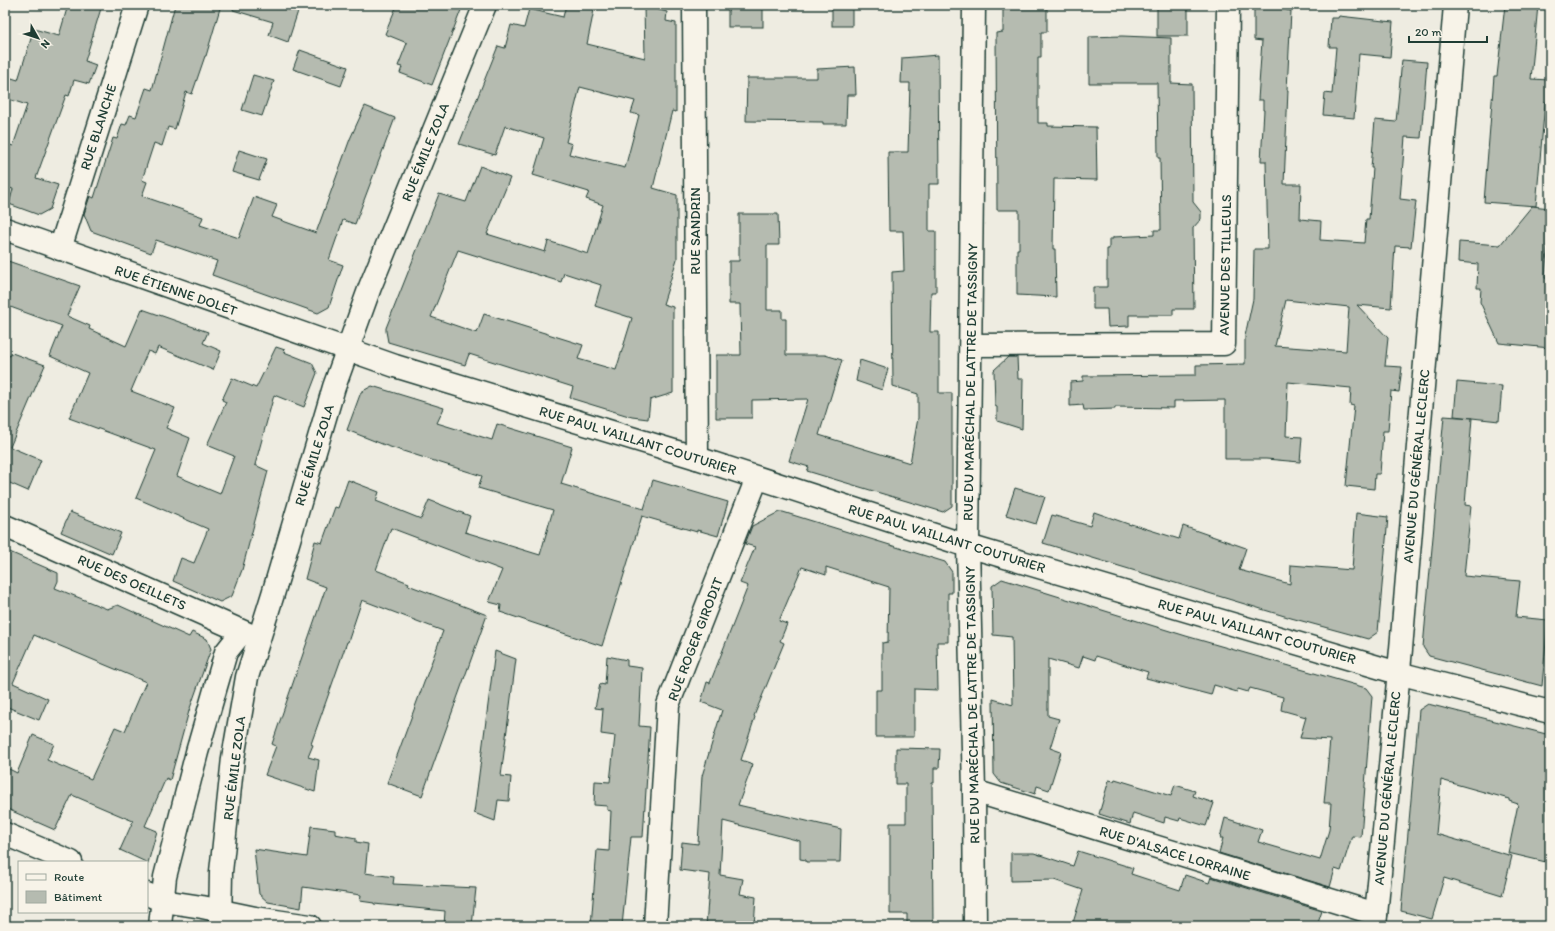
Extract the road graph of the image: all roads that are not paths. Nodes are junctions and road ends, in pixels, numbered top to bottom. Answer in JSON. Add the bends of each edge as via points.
{"nodes":[{"id":1,"x":137,"y":5,"type":"edge"},
{"id":2,"x":485,"y":5,"type":"edge"},
{"id":3,"x":694,"y":5,"type":"edge"},
{"id":4,"x":974,"y":5,"type":"edge"},
{"id":5,"x":1228,"y":5,"type":"edge"},
{"id":6,"x":1455,"y":5,"type":"edge"},
{"id":7,"x":5,"y":229,"type":"edge"},
{"id":8,"x":60,"y":249,"type":"junction"},
{"id":9,"x":971,"y":345,"type":"junction"},
{"id":10,"x":348,"y":350,"type":"junction"},
{"id":11,"x":697,"y":458,"type":"junction"},
{"id":12,"x":757,"y":478,"type":"junction"},
{"id":13,"x":5,"y":526,"type":"edge"},
{"id":14,"x":968,"y":546,"type":"junction"},
{"id":15,"x":250,"y":635,"type":"junction"},
{"id":16,"x":1398,"y":672,"type":"junction"},
{"id":17,"x":1550,"y":712,"type":"edge"},
{"id":18,"x":974,"y":791,"type":"junction"},
{"id":19,"x":5,"y":834,"type":"edge"},
{"id":20,"x":69,"y":861,"type":"edge"},
{"id":21,"x":155,"y":897,"type":"edge"},
{"id":22,"x":220,"y":918,"type":"edge"},
{"id":23,"x":1375,"y":920,"type":"edge"},
{"id":24,"x":160,"y":926,"type":"edge"},
{"id":25,"x":310,"y":926,"type":"edge"},
{"id":26,"x":655,"y":926,"type":"edge"},
{"id":27,"x":975,"y":926,"type":"edge"}],
"edges":[{"from":1,"to":8,"type":"street","name":"RUE BLANCHE"},
{"from":2,"to":10,"type":"street","name":"RUE ÉMILE ZOLA","via":[[370,287]]},
{"from":3,"to":11,"type":"street","name":"RUE SANDRIN"},
{"from":4,"to":9,"type":"street","name":"RUE DU MARÉCHAL DE LATTRE DE TASSIGNY"},
{"from":5,"to":9,"type":"street","name":"AVENUE DES TILLEULS","via":[[1224,344]]},
{"from":6,"to":16,"type":"street","name":"AVENUE DU GÉNÉRAL LECLERC"},
{"from":7,"to":8,"type":"street","name":"RUE ÉTIENNE DOLET"},
{"from":8,"to":10,"type":"street","name":"RUE ÉTIENNE DOLET"},
{"from":9,"to":14,"type":"street","name":"RUE DU MARÉCHAL DE LATTRE DE TASSIGNY"},
{"from":10,"to":11,"type":"street","name":"RUE PAUL VAILLANT COUTURIER"},
{"from":10,"to":15,"type":"street","name":"RUE ÉMILE ZOLA","via":[[273,594]]},
{"from":11,"to":12,"type":"street","name":"RUE PAUL VAILLANT COUTURIER"},
{"from":12,"to":14,"type":"street","name":"RUE PAUL VAILLANT COUTURIER"},
{"from":12,"to":26,"type":"street","name":"RUE ROGER GIRODIT","via":[[668,705]]},
{"from":13,"to":15,"type":"street","name":"RUE DES OEILLETS"},
{"from":14,"to":16,"type":"street","name":"RUE PAUL VAILLANT COUTURIER"},
{"from":14,"to":18,"type":"street","name":"RUE DU MARÉCHAL DE LATTRE DE TASSIGNY"},
{"from":15,"to":21,"type":"street","name":"RUE ÉMILE ZOLA","via":[[226,652],[165,877]]},
{"from":15,"to":22,"type":"street","name":"RUE ÉMILE ZOLA","via":[[247,677],[233,758],[221,872]]},
{"from":16,"to":17,"type":"street","name":"RUE PAUL VAILLANT COUTURIER"},
{"from":16,"to":23,"type":"street","name":"AVENUE DU GÉNÉRAL LECLERC"},
{"from":18,"to":23,"type":"street","name":"RUE D'ALSACE LORRAINE"},
{"from":18,"to":27,"type":"street","name":"RUE DU MARÉCHAL DE LATTRE DE TASSIGNY"},
{"from":19,"to":20,"type":"street"},
{"from":21,"to":22,"type":"street"},
{"from":21,"to":24,"type":"street","name":"RUE ÉMILE ZOLA"},
{"from":22,"to":25,"type":"street","via":[[255,918]]}]}
